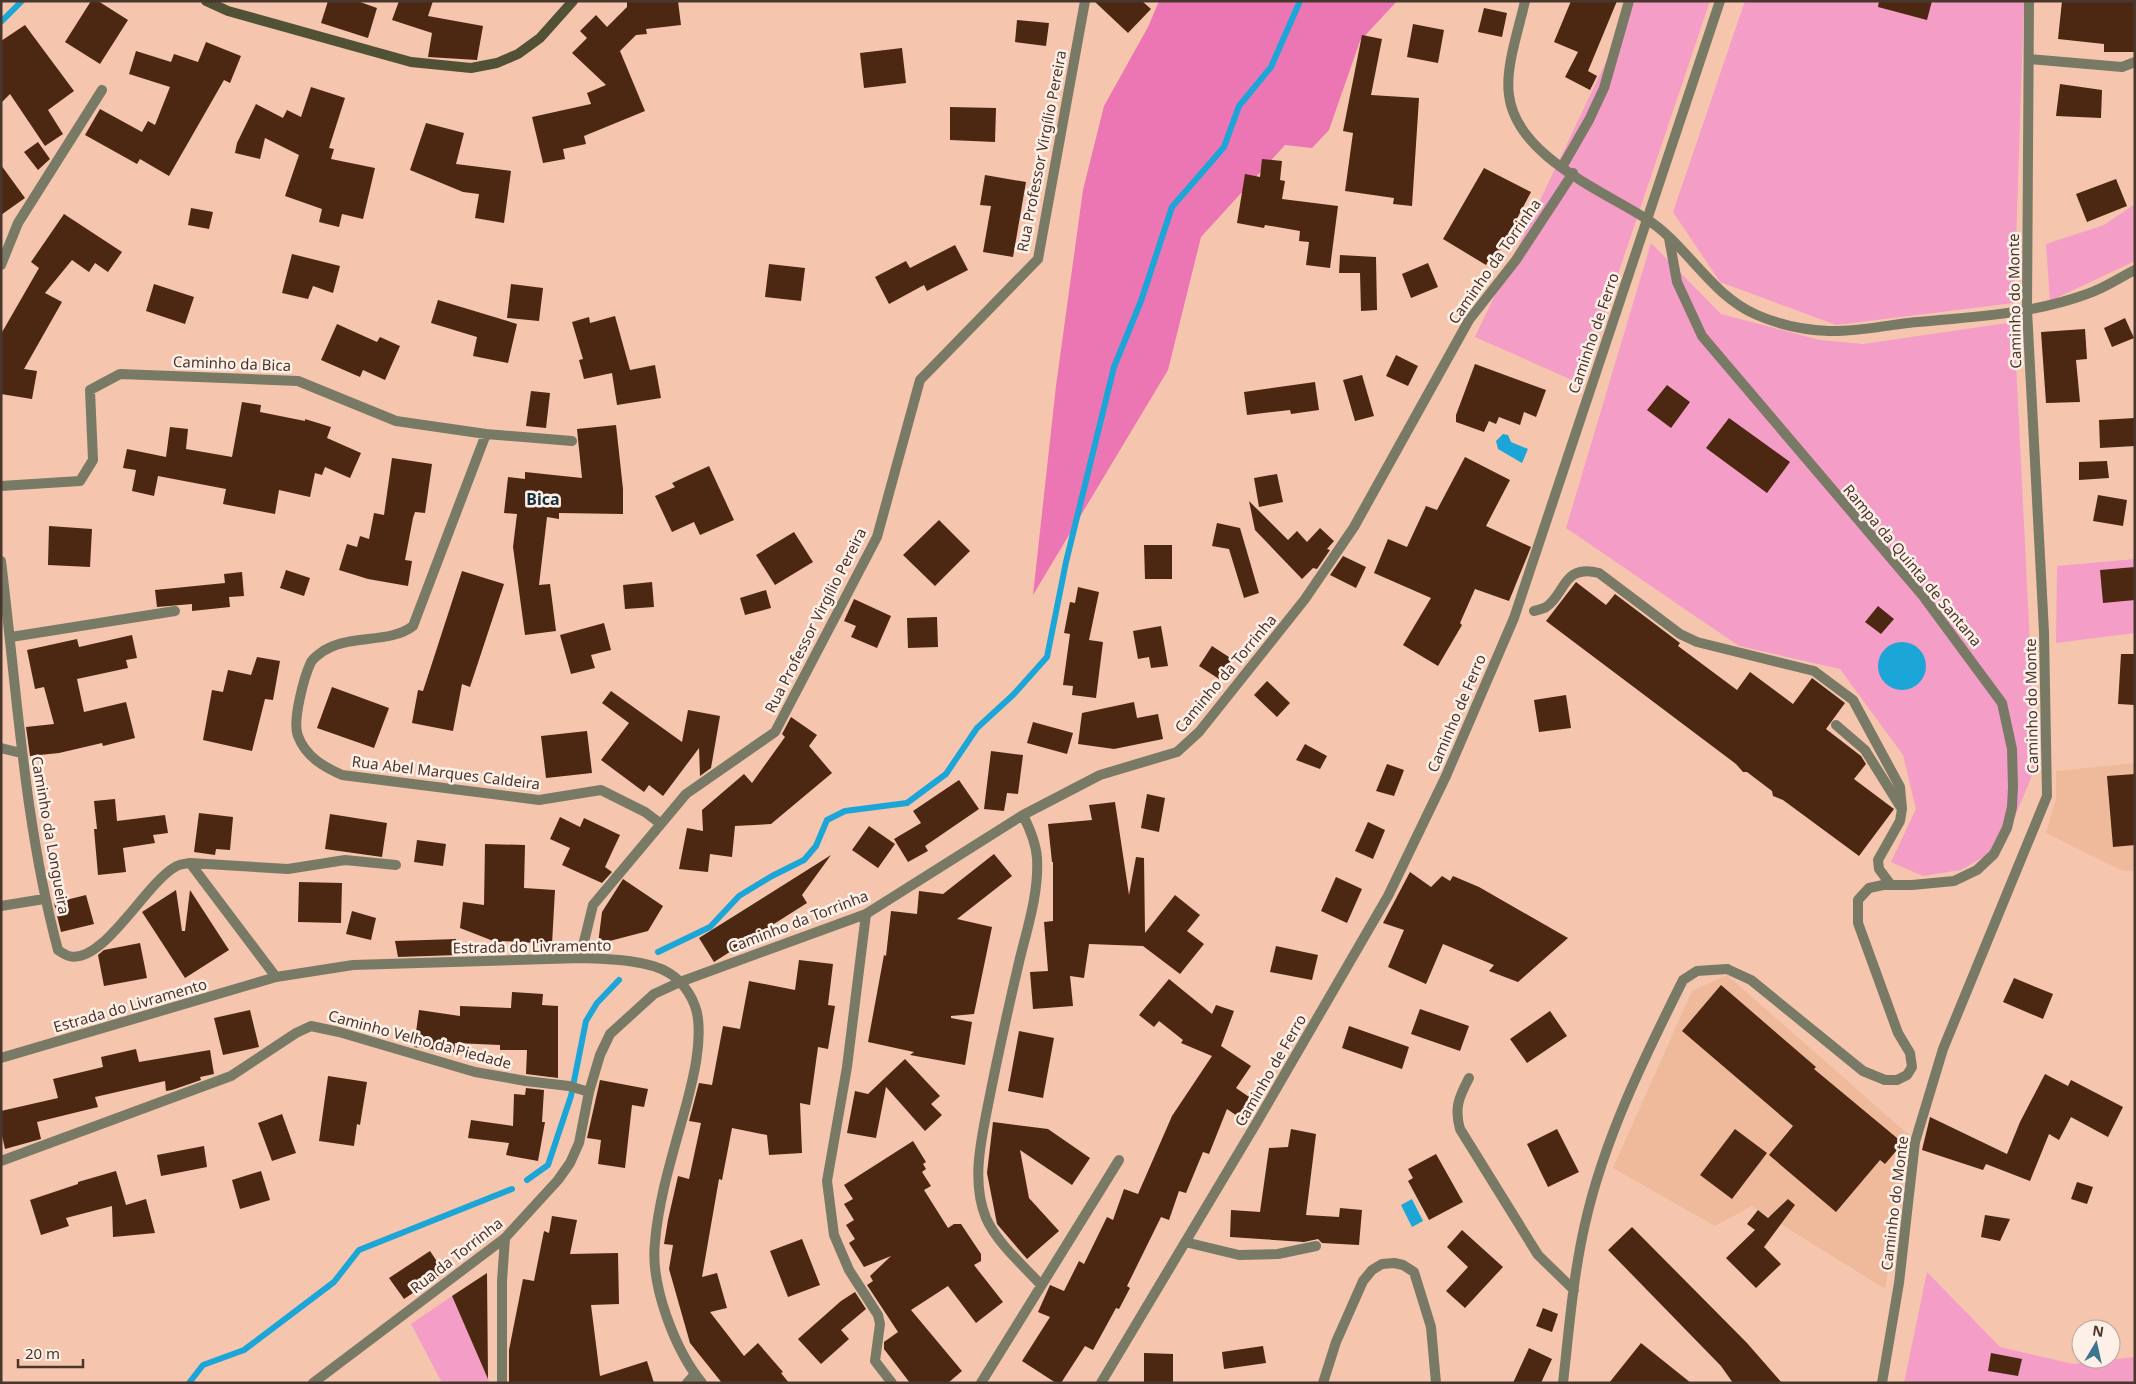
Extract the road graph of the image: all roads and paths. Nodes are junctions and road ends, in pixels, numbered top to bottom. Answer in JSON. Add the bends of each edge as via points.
{"nodes":[{"id":1,"x":206,"y":1,"type":"edge"},
{"id":2,"x":574,"y":1,"type":"edge"},
{"id":3,"x":1085,"y":1,"type":"edge"},
{"id":4,"x":1525,"y":1,"type":"edge"},
{"id":5,"x":1629,"y":1,"type":"edge"},
{"id":6,"x":1720,"y":1,"type":"edge"},
{"id":7,"x":2029,"y":1,"type":"edge"},
{"id":8,"x":2029,"y":59,"type":"junction"},
{"id":9,"x":2135,"y":62,"type":"edge"},
{"id":10,"x":102,"y":90,"type":"dead end"},
{"id":11,"x":1562,"y":167,"type":"junction"},
{"id":12,"x":1573,"y":173,"type":"junction"},
{"id":13,"x":1648,"y":219,"type":"junction"},
{"id":14,"x":1669,"y":238,"type":"junction"},
{"id":15,"x":1,"y":265,"type":"edge"},
{"id":16,"x":2135,"y":270,"type":"edge"},
{"id":17,"x":2026,"y":310,"type":"junction"},
{"id":18,"x":486,"y":434,"type":"junction"},
{"id":19,"x":572,"y":441,"type":"dead end"},
{"id":20,"x":1,"y":486,"type":"edge"},
{"id":21,"x":1,"y":561,"type":"edge"},
{"id":22,"x":175,"y":611,"type":"dead end"},
{"id":23,"x":1534,"y":611,"type":"dead end"},
{"id":24,"x":11,"y":637,"type":"junction"},
{"id":25,"x":1836,"y":724,"type":"dead end"},
{"id":26,"x":1,"y":748,"type":"edge"},
{"id":27,"x":22,"y":753,"type":"junction"},
{"id":28,"x":1902,"y":809,"type":"junction"},
{"id":29,"x":1023,"y":815,"type":"junction"},
{"id":30,"x":661,"y":824,"type":"junction"},
{"id":31,"x":190,"y":863,"type":"junction"},
{"id":32,"x":396,"y":865,"type":"dead end"},
{"id":33,"x":1891,"y":885,"type":"junction"},
{"id":34,"x":44,"y":899,"type":"junction"},
{"id":35,"x":1,"y":906,"type":"edge"},
{"id":36,"x":866,"y":914,"type":"junction"},
{"id":37,"x":580,"y":958,"type":"junction"},
{"id":38,"x":276,"y":978,"type":"junction"},
{"id":39,"x":680,"y":982,"type":"junction"},
{"id":40,"x":1,"y":1058,"type":"edge"},
{"id":41,"x":1469,"y":1078,"type":"dead end"},
{"id":42,"x":590,"y":1092,"type":"junction"},
{"id":43,"x":1119,"y":1160,"type":"dead end"},
{"id":44,"x":1,"y":1161,"type":"edge"},
{"id":45,"x":506,"y":1238,"type":"junction"},
{"id":46,"x":1185,"y":1242,"type":"junction"},
{"id":47,"x":1316,"y":1246,"type":"dead end"},
{"id":48,"x":1040,"y":1285,"type":"junction"},
{"id":49,"x":1574,"y":1290,"type":"junction"},
{"id":50,"x":699,"y":1379,"type":"edge"},
{"id":51,"x":313,"y":1383,"type":"edge"},
{"id":52,"x":502,"y":1383,"type":"edge"},
{"id":53,"x":687,"y":1383,"type":"edge"},
{"id":54,"x":892,"y":1383,"type":"edge"},
{"id":55,"x":981,"y":1383,"type":"edge"},
{"id":56,"x":1101,"y":1383,"type":"edge"},
{"id":57,"x":1323,"y":1383,"type":"edge"},
{"id":58,"x":1436,"y":1383,"type":"edge"},
{"id":59,"x":1563,"y":1383,"type":"edge"},
{"id":60,"x":1882,"y":1383,"type":"edge"}],
"edges":[{"from":1,"to":2,"type":"main road","via":[[228,11],[411,62],[471,68],[497,63],[518,54],[540,38]]},
{"from":3,"to":30,"type":"street","name":"Rua Professor Virgílio Pereira","via":[[1038,259],[920,380],[877,537],[775,732],[686,794]]},
{"from":4,"to":11,"type":"street","via":[[1509,77],[1512,112],[1532,143]]},
{"from":5,"to":11,"type":"street","via":[[1604,88]]},
{"from":6,"to":13,"type":"street","name":"Caminho de Ferro"},
{"from":7,"to":8,"type":"street","name":"Caminho do Monte"},
{"from":8,"to":9,"type":"street","via":[[2122,67]]},
{"from":8,"to":17,"type":"street","name":"Caminho do Monte"},
{"from":10,"to":15,"type":"street","via":[[18,223]]},
{"from":11,"to":12,"type":"street"},
{"from":12,"to":13,"type":"street"},
{"from":12,"to":29,"type":"street","name":"Caminho da Torrinha","via":[[1516,260],[1469,320],[1354,527],[1304,599],[1199,732],[1177,752],[1100,775]]},
{"from":13,"to":14,"type":"street"},
{"from":13,"to":46,"type":"street","name":"Caminho de Ferro","via":[[1514,618],[1446,776],[1388,896]]},
{"from":14,"to":17,"type":"street","via":[[1724,296],[1756,315],[1791,327],[1831,331]]},
{"from":14,"to":33,"type":"street","name":"Rampa da Quinta de Santana","via":[[1676,282],[1702,336],[1923,596],[2002,703],[2012,749],[2012,807],[2007,828],[1994,854],[1977,870],[1954,881]]},
{"from":16,"to":17,"type":"street","via":[[2089,294]]},
{"from":17,"to":60,"type":"street","name":"Caminho do Monte","via":[[2044,632],[2047,796],[1943,1049],[1915,1142],[1899,1283]]},
{"from":18,"to":19,"type":"street","name":"Caminho da Bica"},
{"from":18,"to":20,"type":"street","name":"Caminho da Bica","via":[[396,421],[298,381],[120,374],[90,390],[93,460],[80,481]]},
{"from":18,"to":30,"type":"street","name":"Rua Abel Marques Caldeira","via":[[413,626],[399,633],[328,648],[312,660],[296,716],[297,735],[319,764],[342,775],[539,800],[602,790]]},
{"from":21,"to":24,"type":"street","name":"Caminho da Longueira"},
{"from":22,"to":24,"type":"street"},
{"from":23,"to":28,"type":"street","via":[[1546,607],[1568,579],[1590,570],[1599,573],[1680,634],[1697,642],[1814,671],[1853,700],[1900,788]]},
{"from":24,"to":27,"type":"street","name":"Caminho da Longueira"},
{"from":25,"to":28,"type":"street","via":[[1865,750]]},
{"from":26,"to":27,"type":"street"},
{"from":27,"to":34,"type":"street","name":"Caminho da Longueira"},
{"from":28,"to":33,"type":"street","via":[[1900,821],[1878,860],[1879,869]]},
{"from":29,"to":36,"type":"street","name":"Caminho da Torrinha"},
{"from":29,"to":48,"type":"street","via":[[1032,832],[1037,856],[1035,893],[996,1060],[982,1132],[977,1180],[987,1220]]},
{"from":30,"to":37,"type":"street","name":"Rua Professor Virgílio Pereira","via":[[593,905]]},
{"from":31,"to":32,"type":"street","via":[[288,869],[345,860]]},
{"from":31,"to":34,"type":"street","name":"Caminho da Longueira","via":[[175,866],[137,903],[103,944],[86,955],[69,956],[58,950]]},
{"from":31,"to":38,"type":"street"},
{"from":33,"to":49,"type":"street","name":"Rampa da Quinta de Santana","via":[[1869,888],[1858,900],[1857,912],[1898,1033],[1910,1053],[1912,1067],[1907,1075],[1885,1080],[1864,1071],[1751,980],[1727,969],[1697,971],[1683,980],[1623,1106],[1600,1171],[1585,1224]]},
{"from":34,"to":35,"type":"street"},
{"from":36,"to":39,"type":"street","name":"Caminho da Torrinha"},
{"from":36,"to":54,"type":"street","via":[[847,1067],[827,1182],[834,1236],[849,1270],[878,1315],[880,1324],[875,1361]]},
{"from":37,"to":38,"type":"street","name":"Estrada do Livramento","via":[[353,966]]},
{"from":37,"to":39,"type":"street","name":"Estrada do Livramento","via":[[651,966],[668,972]]},
{"from":38,"to":40,"type":"street","name":"Estrada do Livramento"},
{"from":39,"to":42,"type":"street","name":"Rua da Torrinha","via":[[654,994],[610,1034],[600,1055]]},
{"from":39,"to":50,"type":"street","name":"Estrada do Livramento","via":[[698,1017],[699,1035],[694,1076],[654,1244],[659,1289],[674,1334]]},
{"from":41,"to":49,"type":"street","via":[[1458,1099],[1456,1114],[1460,1129],[1538,1255]]},
{"from":42,"to":44,"type":"street","name":"Caminho Velho da Piedade","via":[[476,1072],[311,1026],[231,1076]]},
{"from":42,"to":45,"type":"street","name":"Rua da Torrinha","via":[[579,1143],[570,1162]]},
{"from":43,"to":48,"type":"street"},
{"from":45,"to":51,"type":"street","name":"Rua da Torrinha"},
{"from":45,"to":52,"type":"street","via":[[502,1280]]},
{"from":46,"to":47,"type":"street","via":[[1239,1255],[1278,1254]]},
{"from":46,"to":56,"type":"street","name":"Caminho de Ferro"},
{"from":48,"to":55,"type":"street"},
{"from":49,"to":59,"type":"street","name":"Rampa da Quinta de Santana"},
{"from":50,"to":53,"type":"street"},
{"from":57,"to":58,"type":"street","via":[[1336,1342],[1363,1281],[1382,1264],[1394,1263],[1414,1272],[1431,1327]]}]}
